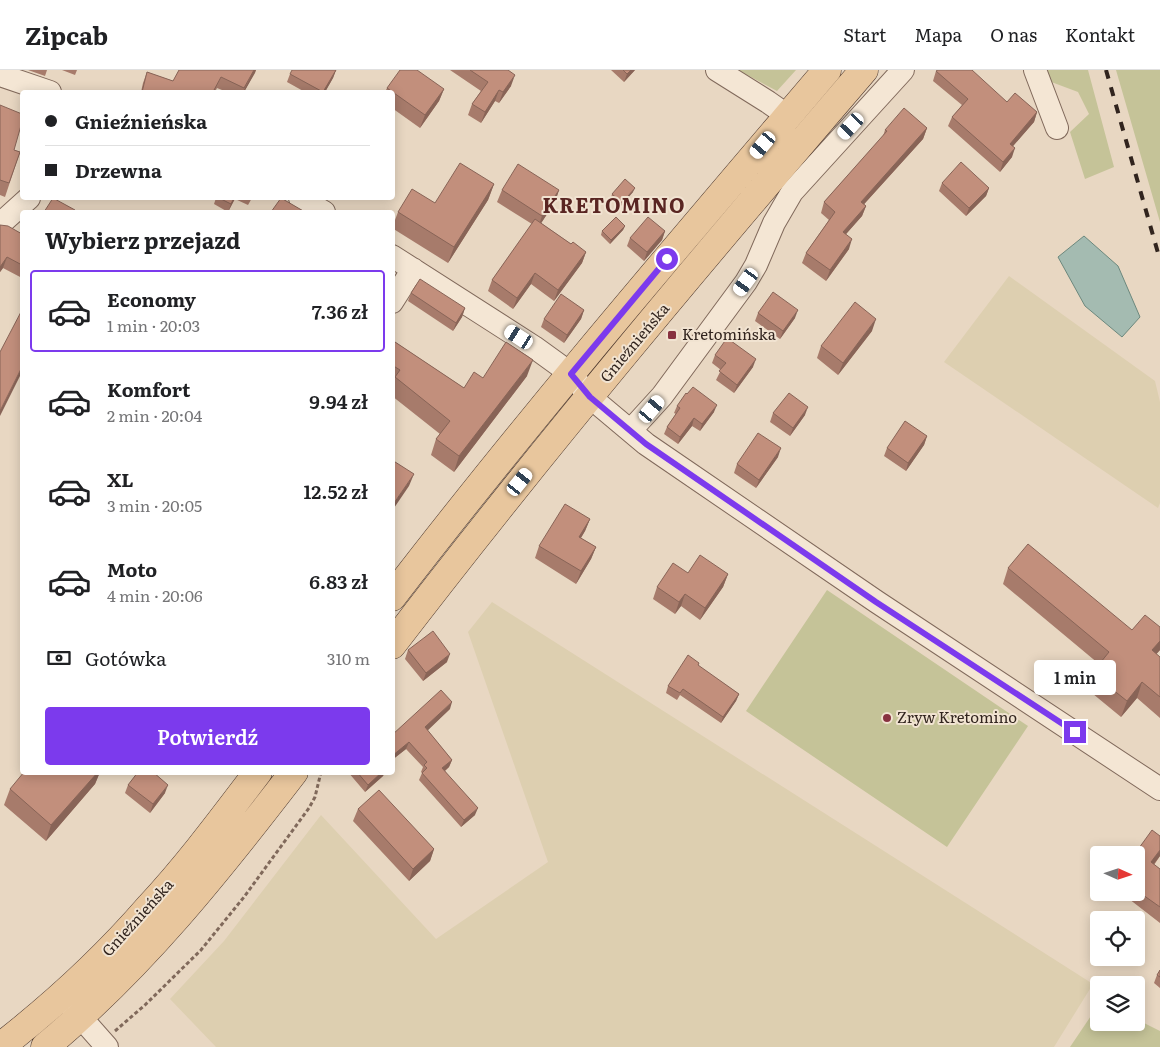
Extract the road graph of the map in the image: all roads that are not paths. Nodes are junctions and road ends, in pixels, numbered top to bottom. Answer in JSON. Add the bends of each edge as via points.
{"nodes":[{"id":1,"x":717,"y":70,"type":"edge"},
{"id":2,"x":827,"y":70,"type":"edge"},
{"id":3,"x":864,"y":70,"type":"edge"},
{"id":4,"x":903,"y":70,"type":"edge"},
{"id":5,"x":1036,"y":70,"type":"edge"},
{"id":6,"x":0,"y":75,"type":"edge"},
{"id":7,"x":44,"y":90,"type":"edge"},
{"id":8,"x":788,"y":116,"type":"junction"},
{"id":9,"x":1057,"y":128,"type":"dead end"},
{"id":10,"x":27,"y":200,"type":"edge"},
{"id":11,"x":303,"y":200,"type":"edge"},
{"id":12,"x":321,"y":210,"type":"edge"},
{"id":13,"x":0,"y":224,"type":"edge"},
{"id":14,"x":395,"y":258,"type":"edge"},
{"id":15,"x":413,"y":269,"type":"junction"},
{"id":16,"x":395,"y":297,"type":"edge"},
{"id":17,"x":571,"y":374,"type":"junction"},
{"id":18,"x":590,"y":397,"type":"junction"},
{"id":19,"x":631,"y":430,"type":"junction"},
{"id":20,"x":395,"y":593,"type":"edge"},
{"id":21,"x":395,"y":640,"type":"edge"},
{"id":22,"x":256,"y":775,"type":"edge"},
{"id":23,"x":292,"y":775,"type":"edge"},
{"id":24,"x":1160,"y":789,"type":"edge"},
{"id":25,"x":62,"y":995,"type":"junction"},
{"id":26,"x":80,"y":1017,"type":"junction"},
{"id":27,"x":104,"y":1045,"type":"edge"},
{"id":28,"x":0,"y":1047,"type":"edge"},
{"id":29,"x":45,"y":1047,"type":"edge"}],
"edges":[{"from":1,"to":8,"type":"street"},
{"from":2,"to":8,"type":"main road","name":"Gnieźnieńska"},
{"from":3,"to":18,"type":"main road","name":"Gnieźnieńska"},
{"from":4,"to":19,"type":"street","via":[[792,192],[746,282],[668,389]]},
{"from":5,"to":9,"type":"street"},
{"from":6,"to":7,"type":"street"},
{"from":8,"to":17,"type":"main road","name":"Gnieźnieńska"},
{"from":10,"to":13,"type":"street"},
{"from":11,"to":12,"type":"street"},
{"from":14,"to":15,"type":"street"},
{"from":15,"to":16,"type":"street"},
{"from":15,"to":17,"type":"street"},
{"from":17,"to":18,"type":"street"},
{"from":17,"to":20,"type":"main road","name":"Gnieźnieńska"},
{"from":18,"to":19,"type":"street"},
{"from":18,"to":21,"type":"main road","name":"Gnieźnieńska"},
{"from":19,"to":24,"type":"street","via":[[646,444],[876,602]]},
{"from":22,"to":25,"type":"main road","name":"Gnieźnieńska","via":[[151,906]]},
{"from":23,"to":26,"type":"main road","name":"Gnieźnieńska","via":[[196,897],[138,961]]},
{"from":25,"to":26,"type":"street"},
{"from":25,"to":28,"type":"main road","name":"Gnieźnieńska"},
{"from":26,"to":27,"type":"street"},
{"from":26,"to":29,"type":"main road","name":"Gnieźnieńska"}]}
